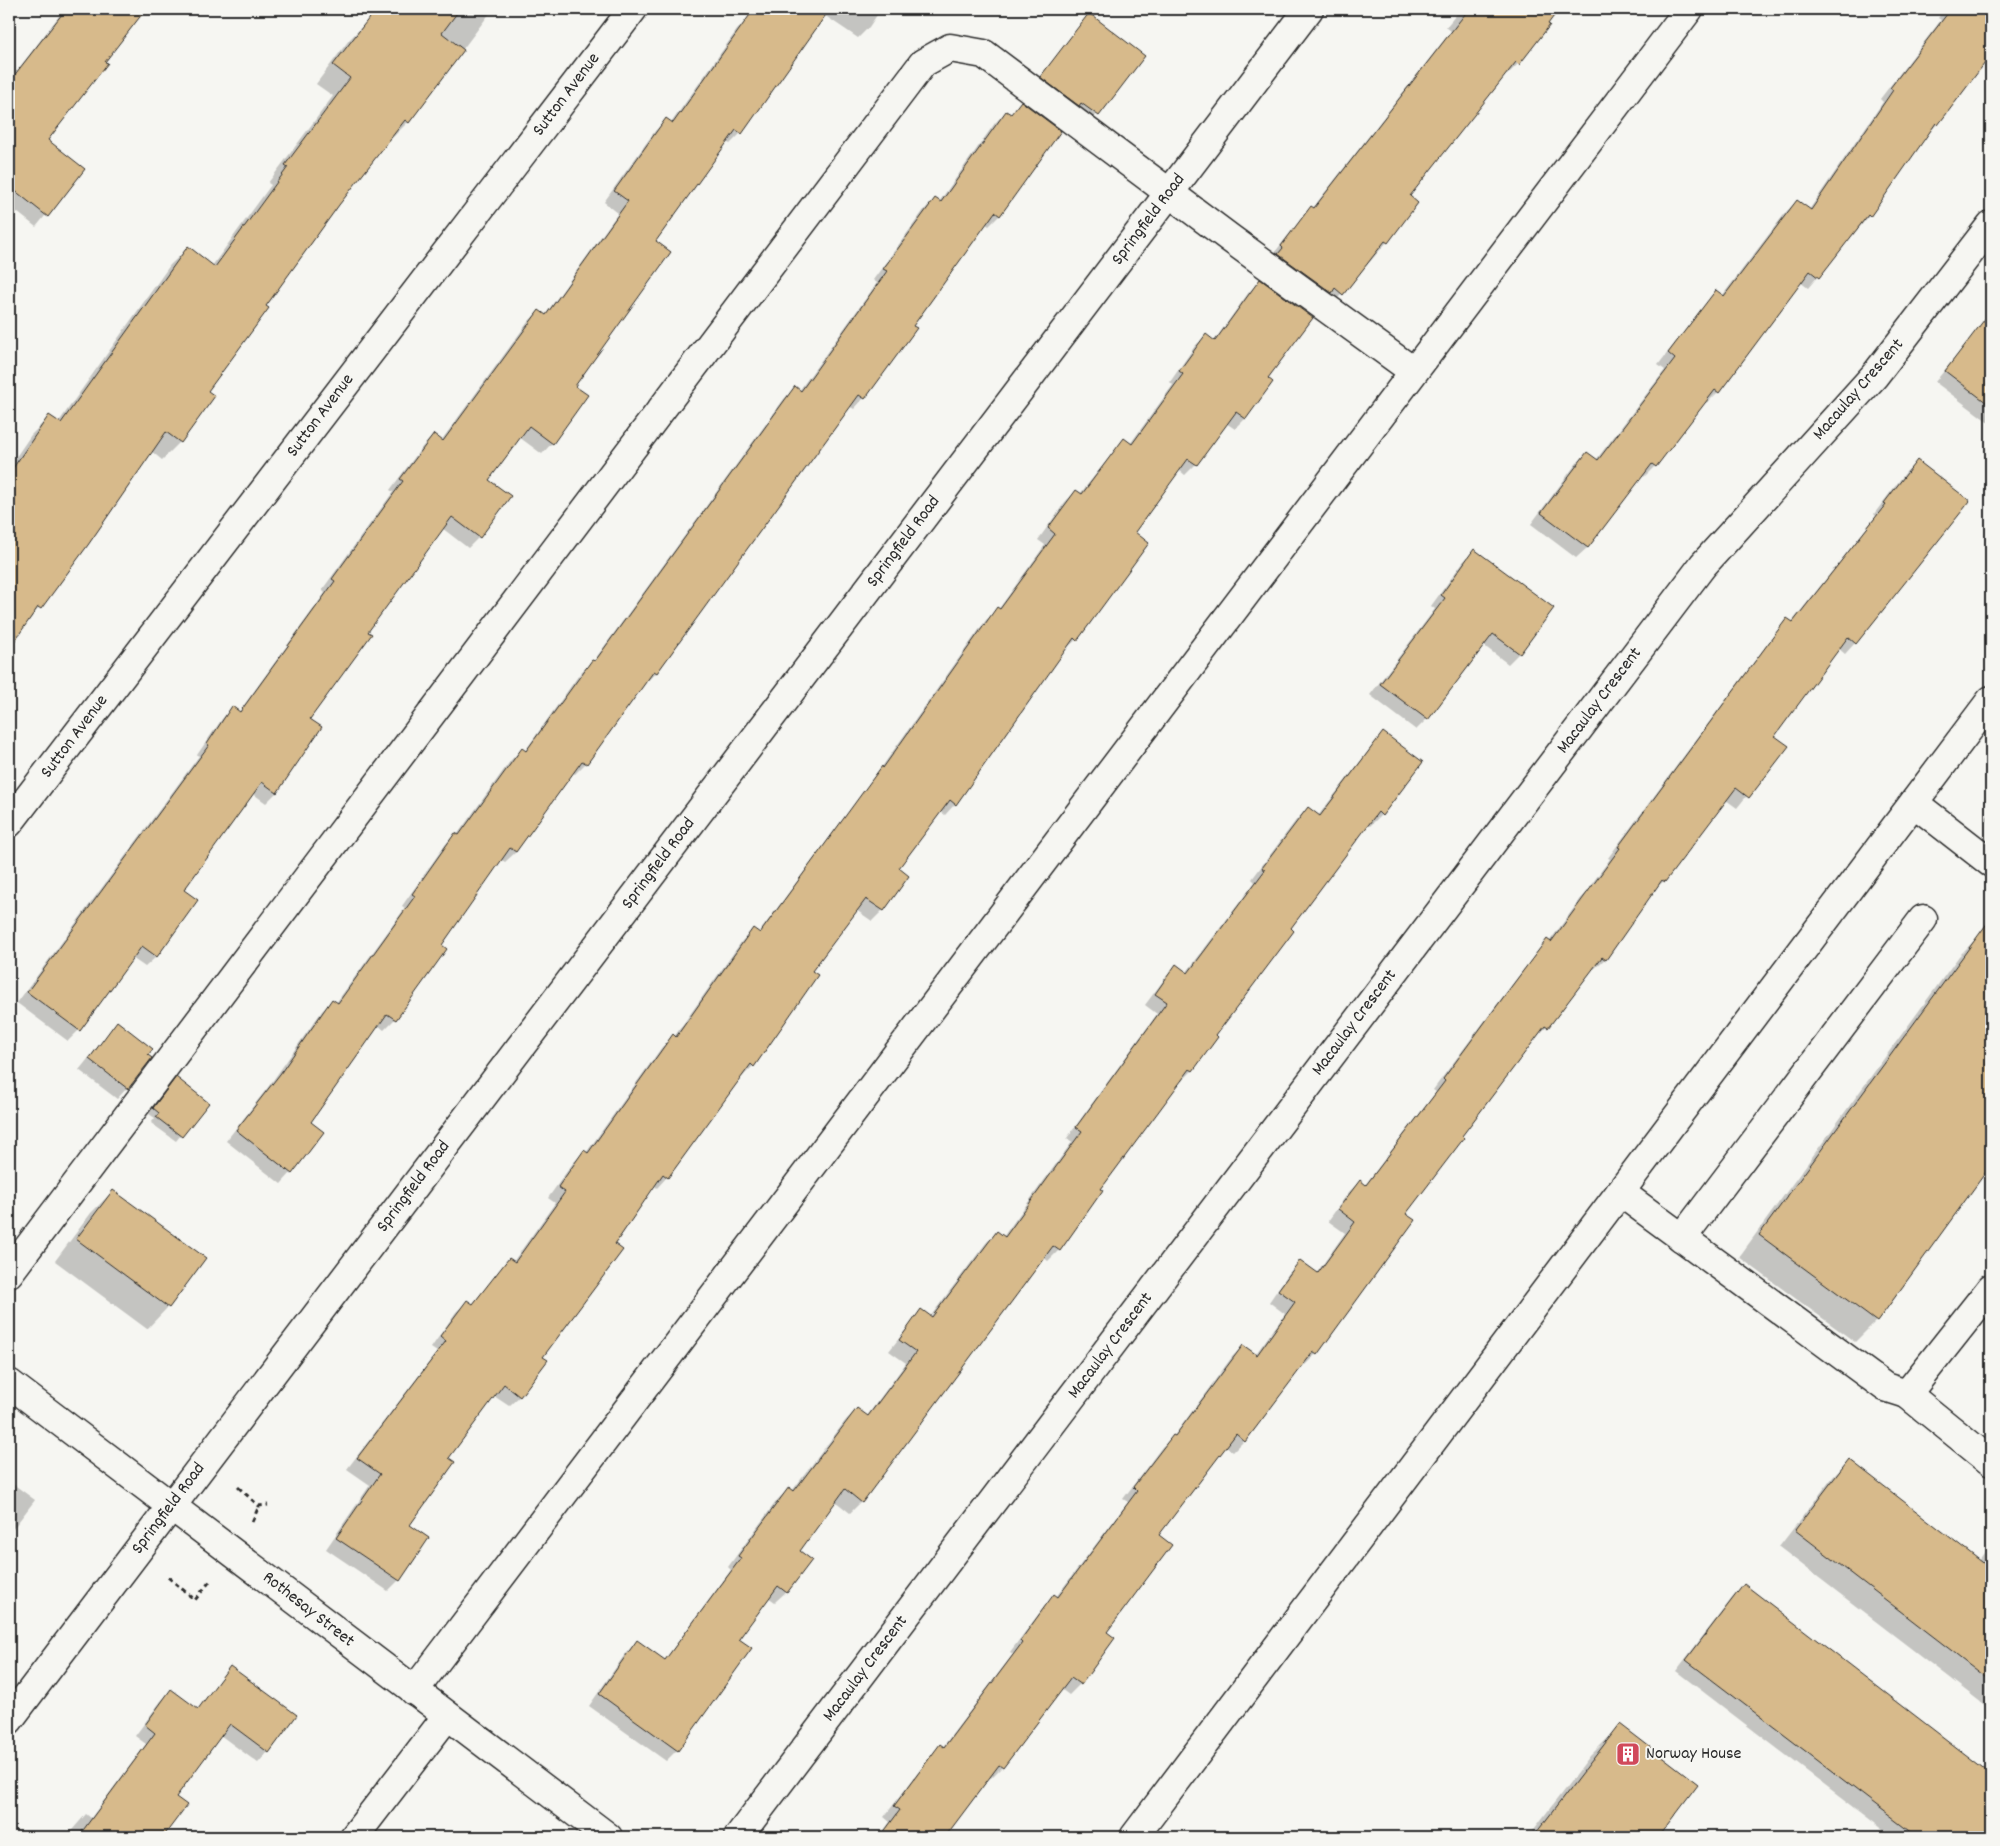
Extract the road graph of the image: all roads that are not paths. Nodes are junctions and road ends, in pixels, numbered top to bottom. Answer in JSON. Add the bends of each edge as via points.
{"nodes":[{"id":1,"x":633,"y":9,"type":"edge"},
{"id":2,"x":1309,"y":9,"type":"edge"},
{"id":3,"x":1689,"y":9,"type":"edge"},
{"id":4,"x":1169,"y":193,"type":"junction"},
{"id":5,"x":1991,"y":225,"type":"edge"},
{"id":6,"x":1413,"y":371,"type":"junction"},
{"id":7,"x":1991,"y":700,"type":"edge"},
{"id":8,"x":1914,"y":803,"type":"junction"},
{"id":9,"x":9,"y":823,"type":"edge"},
{"id":10,"x":1991,"y":862,"type":"edge"},
{"id":11,"x":1923,"y":919,"type":"dead end"},
{"id":12,"x":1620,"y":1192,"type":"junction"},
{"id":13,"x":1682,"y":1238,"type":"junction"},
{"id":14,"x":9,"y":1274,"type":"edge"},
{"id":15,"x":1991,"y":1288,"type":"edge"},
{"id":16,"x":9,"y":1382,"type":"edge"},
{"id":17,"x":1907,"y":1394,"type":"junction"},
{"id":18,"x":1991,"y":1462,"type":"edge"},
{"id":19,"x":172,"y":1505,"type":"junction"},
{"id":20,"x":414,"y":1691,"type":"junction"},
{"id":21,"x":447,"y":1716,"type":"junction"},
{"id":22,"x":9,"y":1720,"type":"edge"},
{"id":23,"x":354,"y":1837,"type":"edge"},
{"id":24,"x":608,"y":1837,"type":"edge"},
{"id":25,"x":738,"y":1837,"type":"edge"},
{"id":26,"x":1134,"y":1837,"type":"edge"}],
"edges":[{"from":1,"to":9,"type":"street","name":"Sutton Avenue"},
{"from":2,"to":4,"type":"street","name":"Springfield Road"},
{"from":3,"to":6,"type":"street"},
{"from":4,"to":6,"type":"street"},
{"from":4,"to":14,"type":"street","via":[[984,54],[950,48],[923,63]]},
{"from":4,"to":19,"type":"street","name":"Springfield Road"},
{"from":5,"to":25,"type":"street","name":"Macaulay Crescent","via":[[1876,376],[1702,565]]},
{"from":6,"to":20,"type":"street"},
{"from":7,"to":8,"type":"street"},
{"from":8,"to":10,"type":"street"},
{"from":8,"to":12,"type":"street"},
{"from":11,"to":13,"type":"street"},
{"from":12,"to":13,"type":"street"},
{"from":12,"to":26,"type":"street"},
{"from":13,"to":17,"type":"street","via":[[1886,1387]]},
{"from":15,"to":17,"type":"street"},
{"from":16,"to":19,"type":"street","name":"Rothesay Street"},
{"from":17,"to":18,"type":"street"},
{"from":19,"to":20,"type":"street","name":"Rothesay Street"},
{"from":19,"to":22,"type":"street","name":"Springfield Road"},
{"from":20,"to":21,"type":"street","name":"Rothesay Street"},
{"from":21,"to":23,"type":"street"},
{"from":21,"to":24,"type":"street","name":"Rothesay Street"}]}
